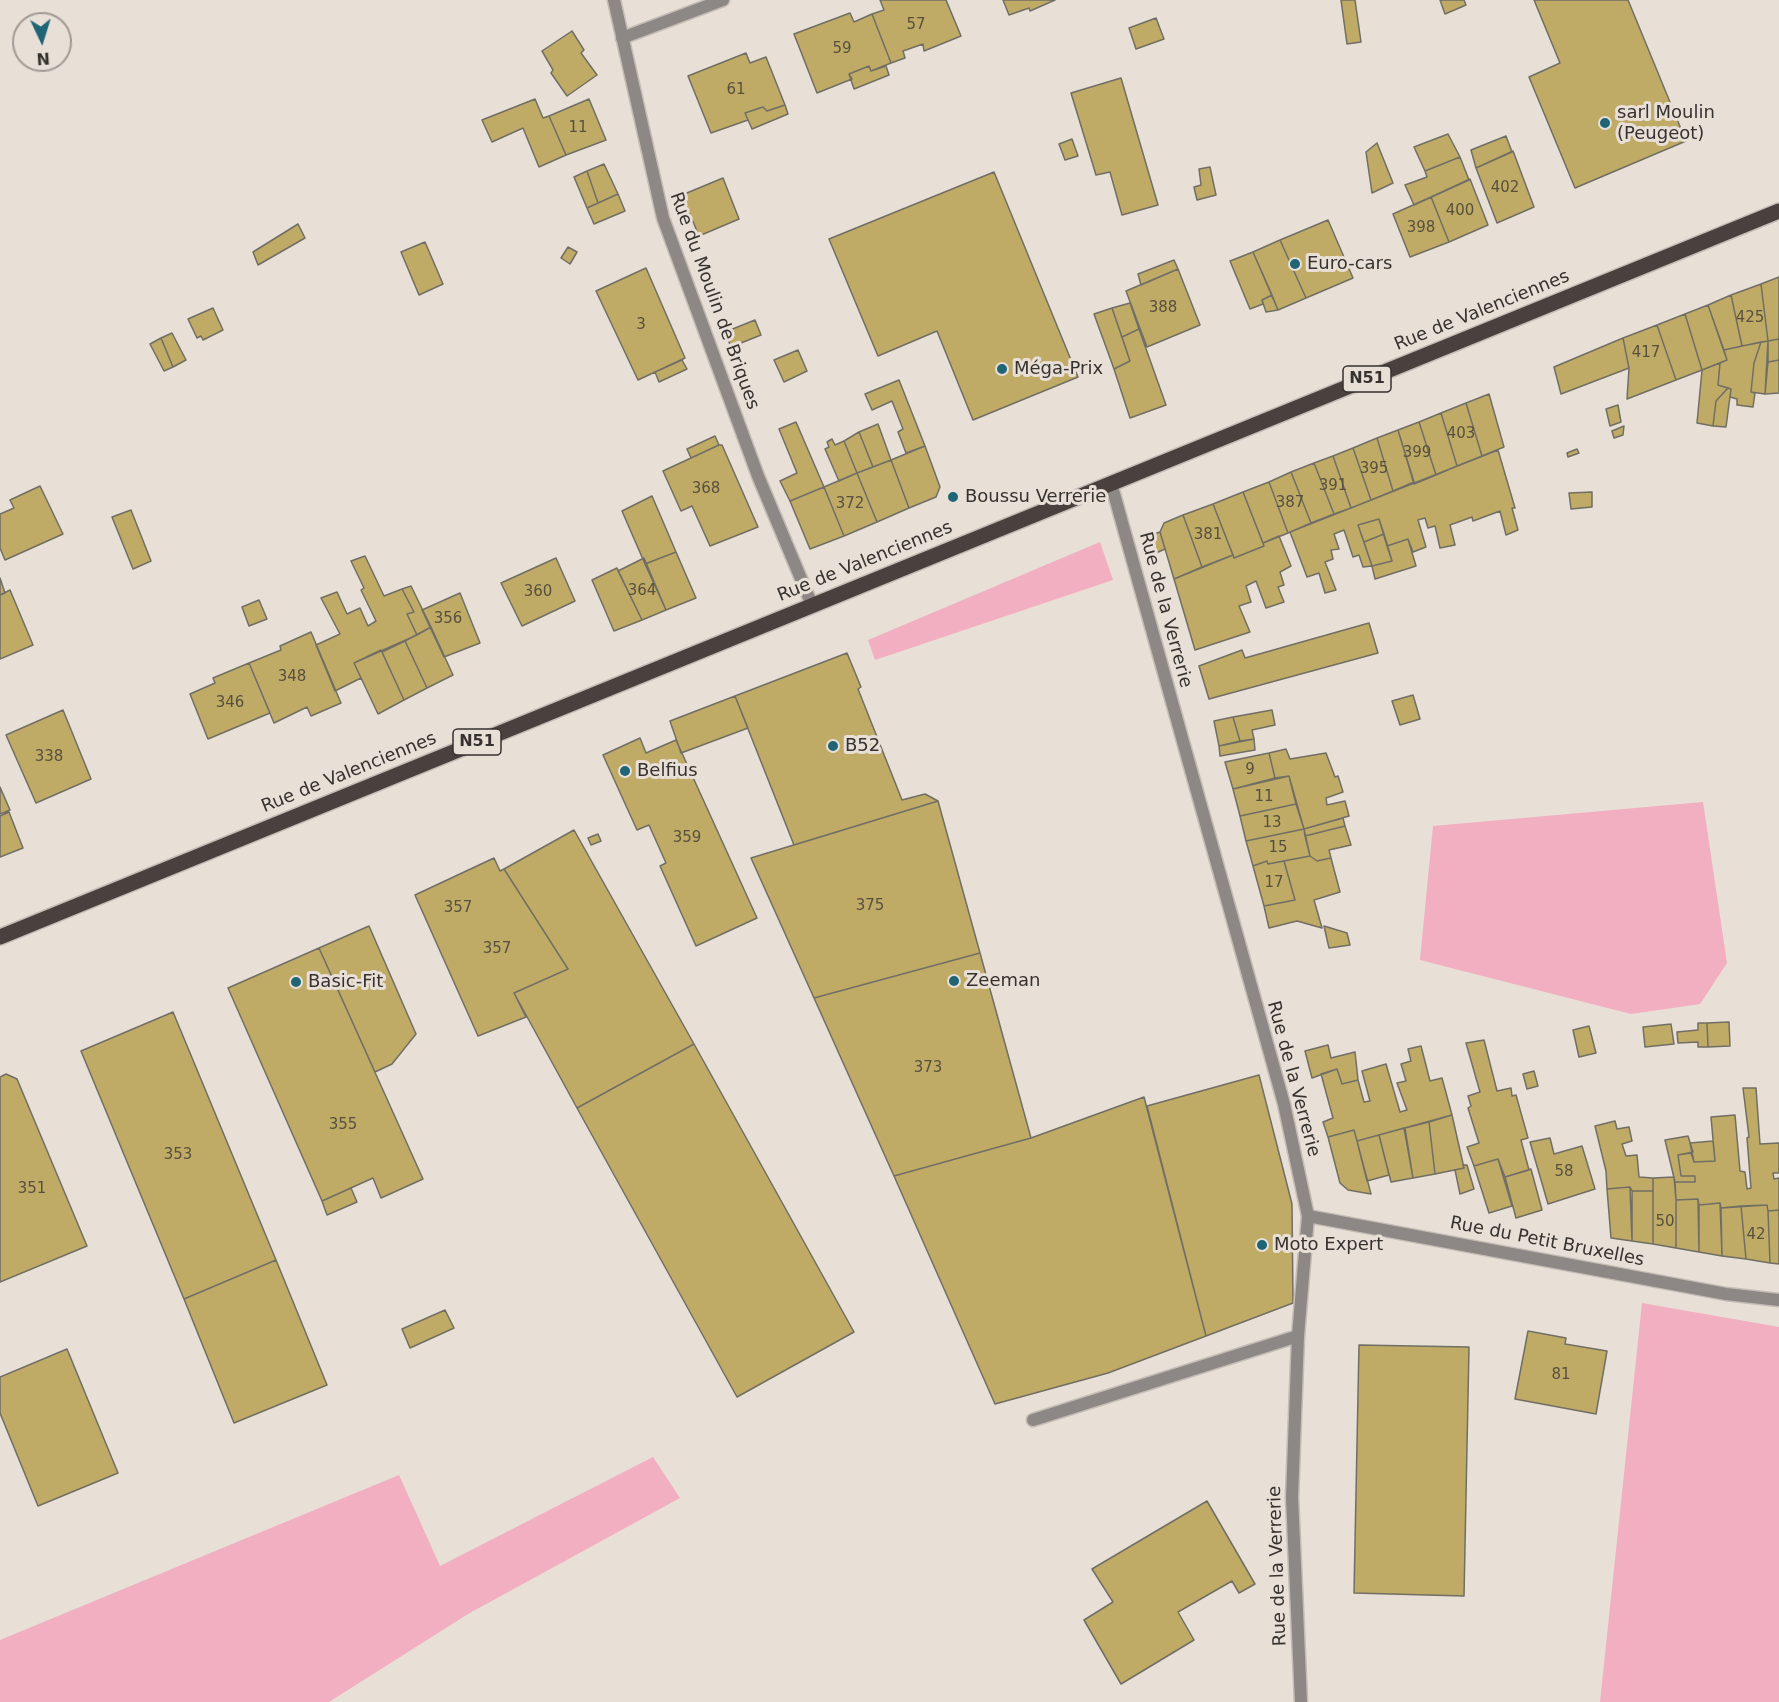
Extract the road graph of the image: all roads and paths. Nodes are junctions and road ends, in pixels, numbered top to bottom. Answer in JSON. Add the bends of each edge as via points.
{"nodes":[{"id":1,"x":614,"y":0,"type":"edge"},
{"id":2,"x":723,"y":0,"type":"edge"},
{"id":3,"x":622,"y":38,"type":"junction"},
{"id":4,"x":1779,"y":211,"type":"edge"},
{"id":5,"x":1111,"y":483,"type":"junction"},
{"id":6,"x":812,"y":605,"type":"junction"},
{"id":7,"x":0,"y":937,"type":"edge"},
{"id":8,"x":1308,"y":1216,"type":"junction"},
{"id":9,"x":1779,"y":1300,"type":"edge"},
{"id":10,"x":1298,"y":1336,"type":"junction"},
{"id":11,"x":1033,"y":1420,"type":"dead end"},
{"id":12,"x":1301,"y":1702,"type":"edge"}],
"edges":[{"from":1,"to":3,"type":"street","name":"Rue du Moulin de Briques"},
{"from":2,"to":3,"type":"street"},
{"from":3,"to":6,"type":"street","name":"Rue du Moulin de Briques","via":[[654,186],[674,250],[758,476]]},
{"from":4,"to":5,"type":"main road","name":"Rue de Valenciennes","number":"N51"},
{"from":5,"to":6,"type":"main road","name":"Rue de Valenciennes","number":"N51"},
{"from":5,"to":8,"type":"street","name":"Rue de la Verrerie","via":[[1284,1104]]},
{"from":6,"to":7,"type":"main road","name":"Rue de Valenciennes","number":"N51"},
{"from":8,"to":9,"type":"street","name":"Rue du Petit Bruxelles","via":[[1726,1294]]},
{"from":8,"to":10,"type":"street","name":"Rue de la Verrerie"},
{"from":10,"to":11,"type":"street"},
{"from":10,"to":12,"type":"street","name":"Rue de la Verrerie","via":[[1292,1497]]}]}
